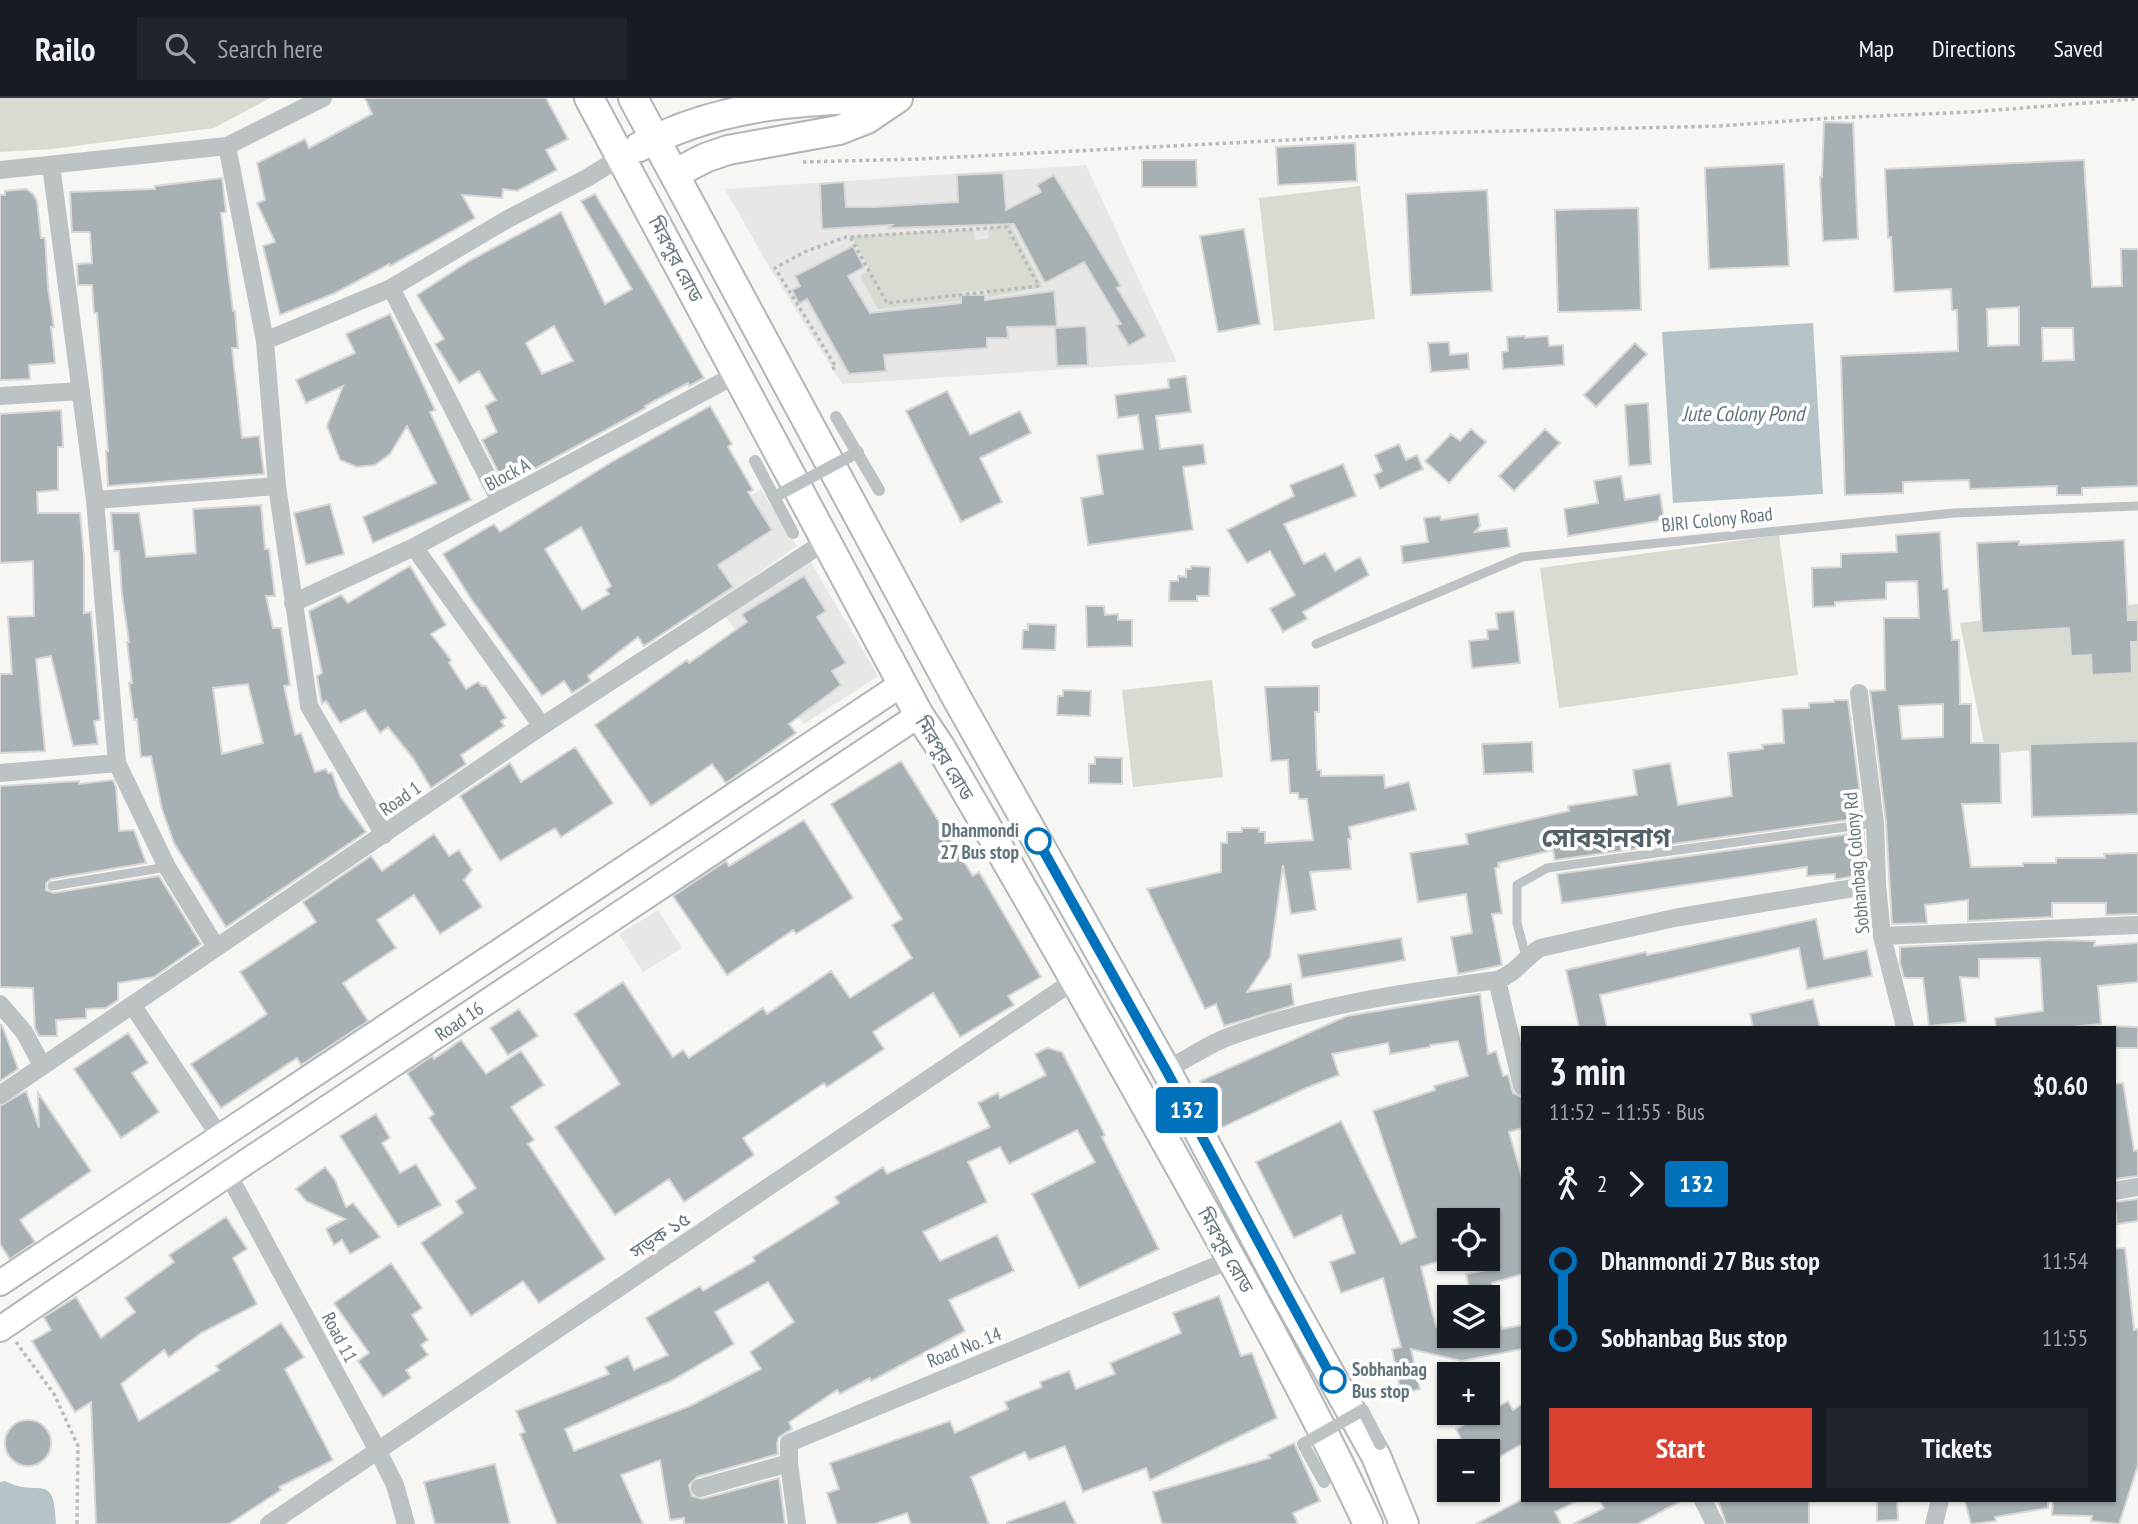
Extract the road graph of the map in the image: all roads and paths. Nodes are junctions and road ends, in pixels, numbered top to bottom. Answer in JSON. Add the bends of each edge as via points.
{"nodes":[{"id":1,"x":873,"y":98,"type":"edge"},
{"id":2,"x":898,"y":98,"type":"edge"},
{"id":3,"x":636,"y":99,"type":"edge"},
{"id":4,"x":2138,"y":99,"type":"edge"},
{"id":5,"x":311,"y":101,"type":"edge"},
{"id":6,"x":595,"y":108,"type":"edge"},
{"id":7,"x":655,"y":138,"type":"junction"},
{"id":8,"x":227,"y":146,"type":"junction"},
{"id":9,"x":621,"y":157,"type":"junction"},
{"id":10,"x":797,"y":162,"type":"dead end"},
{"id":11,"x":51,"y":165,"type":"junction"},
{"id":12,"x":0,"y":170,"type":"edge"},
{"id":13,"x":674,"y":174,"type":"junction"},
{"id":14,"x":850,"y":237,"type":"junction"},
{"id":15,"x":391,"y":288,"type":"junction"},
{"id":16,"x":265,"y":341,"type":"junction"},
{"id":17,"x":832,"y":369,"type":"dead end"},
{"id":18,"x":737,"y":374,"type":"junction"},
{"id":19,"x":81,"y":391,"type":"junction"},
{"id":20,"x":0,"y":396,"type":"edge"},
{"id":21,"x":836,"y":417,"type":"dead end"},
{"id":22,"x":858,"y":452,"type":"junction"},
{"id":23,"x":755,"y":461,"type":"dead end"},
{"id":24,"x":277,"y":486,"type":"junction"},
{"id":25,"x":879,"y":491,"type":"dead end"},
{"id":26,"x":774,"y":497,"type":"junction"},
{"id":27,"x":95,"y":500,"type":"junction"},
{"id":28,"x":500,"y":501,"type":"junction"},
{"id":29,"x":2138,"y":506,"type":"edge"},
{"id":30,"x":793,"y":533,"type":"dead end"},
{"id":31,"x":826,"y":541,"type":"junction"},
{"id":32,"x":414,"y":547,"type":"junction"},
{"id":33,"x":293,"y":603,"type":"junction"},
{"id":34,"x":1316,"y":644,"type":"dead end"},
{"id":35,"x":902,"y":684,"type":"junction"},
{"id":36,"x":1859,"y":693,"type":"dead end"},
{"id":37,"x":956,"y":695,"type":"junction"},
{"id":38,"x":919,"y":715,"type":"junction"},
{"id":39,"x":542,"y":726,"type":"junction"},
{"id":40,"x":117,"y":762,"type":"junction"},
{"id":41,"x":0,"y":773,"type":"edge"},
{"id":42,"x":1875,"y":823,"type":"junction"},
{"id":43,"x":384,"y":835,"type":"junction"},
{"id":44,"x":167,"y":867,"type":"junction"},
{"id":45,"x":1877,"y":884,"type":"junction"},
{"id":46,"x":52,"y":886,"type":"dead end"},
{"id":47,"x":2138,"y":925,"type":"edge"},
{"id":48,"x":529,"y":932,"type":"junction"},
{"id":49,"x":1882,"y":936,"type":"junction"},
{"id":50,"x":216,"y":947,"type":"junction"},
{"id":51,"x":1526,"y":957,"type":"junction"},
{"id":52,"x":551,"y":960,"type":"junction"},
{"id":53,"x":1075,"y":980,"type":"junction"},
{"id":54,"x":1497,"y":980,"type":"junction"},
{"id":55,"x":0,"y":1003,"type":"edge"},
{"id":56,"x":133,"y":1006,"type":"junction"},
{"id":57,"x":1905,"y":1026,"type":"edge"},
{"id":58,"x":42,"y":1065,"type":"junction"},
{"id":59,"x":1166,"y":1070,"type":"junction"},
{"id":60,"x":1521,"y":1082,"type":"edge"},
{"id":61,"x":0,"y":1095,"type":"edge"},
{"id":62,"x":220,"y":1137,"type":"junction"},
{"id":63,"x":228,"y":1174,"type":"junction"},
{"id":64,"x":2138,"y":1187,"type":"edge"},
{"id":65,"x":2116,"y":1191,"type":"edge"},
{"id":66,"x":1232,"y":1259,"type":"junction"},
{"id":67,"x":0,"y":1283,"type":"edge"},
{"id":68,"x":1282,"y":1288,"type":"junction"},
{"id":69,"x":1254,"y":1302,"type":"junction"},
{"id":70,"x":2,"y":1328,"type":"edge"},
{"id":71,"x":1380,"y":1444,"type":"dead end"},
{"id":72,"x":378,"y":1451,"type":"junction"},
{"id":73,"x":789,"y":1463,"type":"junction"},
{"id":74,"x":1324,"y":1482,"type":"dead end"},
{"id":75,"x":700,"y":1488,"type":"dead end"},
{"id":76,"x":1704,"y":1502,"type":"edge"},
{"id":77,"x":1940,"y":1502,"type":"edge"},
{"id":78,"x":77,"y":1524,"type":"edge"},
{"id":79,"x":269,"y":1524,"type":"edge"},
{"id":80,"x":406,"y":1524,"type":"edge"},
{"id":81,"x":797,"y":1524,"type":"edge"},
{"id":82,"x":1368,"y":1524,"type":"edge"},
{"id":83,"x":1404,"y":1524,"type":"edge"},
{"id":84,"x":1715,"y":1524,"type":"edge"},
{"id":85,"x":1934,"y":1524,"type":"edge"}],
"edges":[{"from":1,"to":7,"type":"highway","via":[[726,112]]},
{"from":2,"to":13,"type":"highway","via":[[867,119],[839,130],[728,150]]},
{"from":3,"to":6,"type":"highway"},
{"from":3,"to":7,"type":"highway","name":"মিরপুর রোড"},
{"from":4,"to":10,"type":"path","via":[[1718,126],[1424,133]]},
{"from":5,"to":8,"type":"street"},
{"from":6,"to":9,"type":"highway","name":"মিরপুর রোড"},
{"from":7,"to":9,"type":"highway"},
{"from":7,"to":13,"type":"highway","name":"মিরপুর রোড"},
{"from":8,"to":11,"type":"street"},
{"from":8,"to":16,"type":"street"},
{"from":9,"to":15,"type":"street"},
{"from":9,"to":18,"type":"highway","name":"মিরপুর রোড"},
{"from":11,"to":12,"type":"street"},
{"from":11,"to":19,"type":"street"},
{"from":13,"to":37,"type":"highway","name":"মিরপুর রোড"},
{"from":14,"to":14,"type":"path","via":[[1007,227],[1039,286],[887,303]]},
{"from":14,"to":17,"type":"path","via":[[804,252],[775,268],[836,367]]},
{"from":15,"to":16,"type":"street"},
{"from":15,"to":28,"type":"street"},
{"from":16,"to":24,"type":"street"},
{"from":18,"to":28,"type":"street","name":"Block A"},
{"from":18,"to":31,"type":"highway","name":"মিরপুর রোড"},
{"from":19,"to":20,"type":"street"},
{"from":19,"to":27,"type":"street"},
{"from":21,"to":22,"type":"street"},
{"from":22,"to":25,"type":"street"},
{"from":22,"to":26,"type":"street","bridge":true},
{"from":23,"to":26,"type":"street"},
{"from":24,"to":27,"type":"street"},
{"from":24,"to":33,"type":"street"},
{"from":26,"to":30,"type":"street"},
{"from":27,"to":40,"type":"street"},
{"from":28,"to":32,"type":"street","name":"Block A"},
{"from":29,"to":34,"type":"lane","name":"BJRI Colony Road","via":[[1954,513],[1522,556]]},
{"from":31,"to":35,"type":"highway","name":"মিরপুর রোড"},
{"from":31,"to":39,"type":"street","name":"Road 1"},
{"from":32,"to":33,"type":"street","name":"Block A"},
{"from":32,"to":39,"type":"street"},
{"from":33,"to":43,"type":"street","via":[[309,706]]},
{"from":35,"to":38,"type":"highway","name":"মিরপুর রোড"},
{"from":35,"to":48,"type":"main road","name":"Road 16"},
{"from":36,"to":42,"type":"street","name":"Sobhanbag Colony Rd"},
{"from":37,"to":38,"type":"highway"},
{"from":37,"to":59,"type":"highway","name":"মিরপুর রোড"},
{"from":38,"to":52,"type":"main road","name":"Road 16"},
{"from":38,"to":53,"type":"highway","name":"মিরপুর রোড"},
{"from":39,"to":43,"type":"street","name":"Road 1"},
{"from":40,"to":41,"type":"street"},
{"from":40,"to":44,"type":"street"},
{"from":42,"to":45,"type":"street","name":"Sobhanbag Colony Rd"},
{"from":42,"to":51,"type":"lane","via":[[1547,868],[1517,885],[1517,923]]},
{"from":43,"to":50,"type":"street","name":"Road 1"},
{"from":44,"to":46,"type":"lane"},
{"from":44,"to":50,"type":"street"},
{"from":45,"to":49,"type":"street","name":"Sobhanbag Colony Rd"},
{"from":45,"to":51,"type":"street","via":[[1674,918],[1540,948]]},
{"from":47,"to":49,"type":"street"},
{"from":48,"to":52,"type":"main road"},
{"from":48,"to":62,"type":"main road","name":"Road 16"},
{"from":49,"to":57,"type":"street","name":"Sobhanbag Colony Rd"},
{"from":50,"to":56,"type":"street","name":"Road 1"},
{"from":51,"to":54,"type":"street","via":[[1510,976]]},
{"from":52,"to":63,"type":"main road","name":"Road 16"},
{"from":53,"to":66,"type":"highway","name":"মিরপুর রোড"},
{"from":53,"to":72,"type":"street","name":"সড়ক ১৫"},
{"from":54,"to":59,"type":"street","via":[[1389,994],[1289,1019],[1226,1038]]},
{"from":54,"to":60,"type":"street"},
{"from":55,"to":58,"type":"street","via":[[24,1032]]},
{"from":56,"to":58,"type":"street","name":"Road 1"},
{"from":56,"to":62,"type":"street"},
{"from":58,"to":61,"type":"street","name":"Road 1"},
{"from":59,"to":68,"type":"highway","name":"মিরপুর রোড"},
{"from":62,"to":67,"type":"main road","name":"Road 16"},
{"from":63,"to":70,"type":"main road","name":"Road 16"},
{"from":63,"to":72,"type":"street","name":"Road 11"},
{"from":64,"to":65,"type":"street"},
{"from":66,"to":69,"type":"highway","name":"মিরপুর রোড"},
{"from":66,"to":73,"type":"street","name":"Road No. 14","via":[[789,1443]]},
{"from":68,"to":69,"type":"highway"},
{"from":68,"to":83,"type":"highway","name":"মিরপুর রোড","via":[[1376,1456]]},
{"from":69,"to":82,"type":"highway","name":"মিরপুর রোড","via":[[1330,1442]]},
{"from":70,"to":78,"type":"path","via":[[54,1395],[78,1446]]},
{"from":71,"to":74,"type":"street","bridge":true,"via":[[1363,1410],[1303,1444]]},
{"from":72,"to":79,"type":"street","name":"সড়ক ১৫"},
{"from":72,"to":80,"type":"street","name":"Road 11","via":[[395,1485]]},
{"from":73,"to":75,"type":"street"},
{"from":73,"to":81,"type":"street"},
{"from":76,"to":84,"type":"street"},
{"from":77,"to":85,"type":"street"}]}
